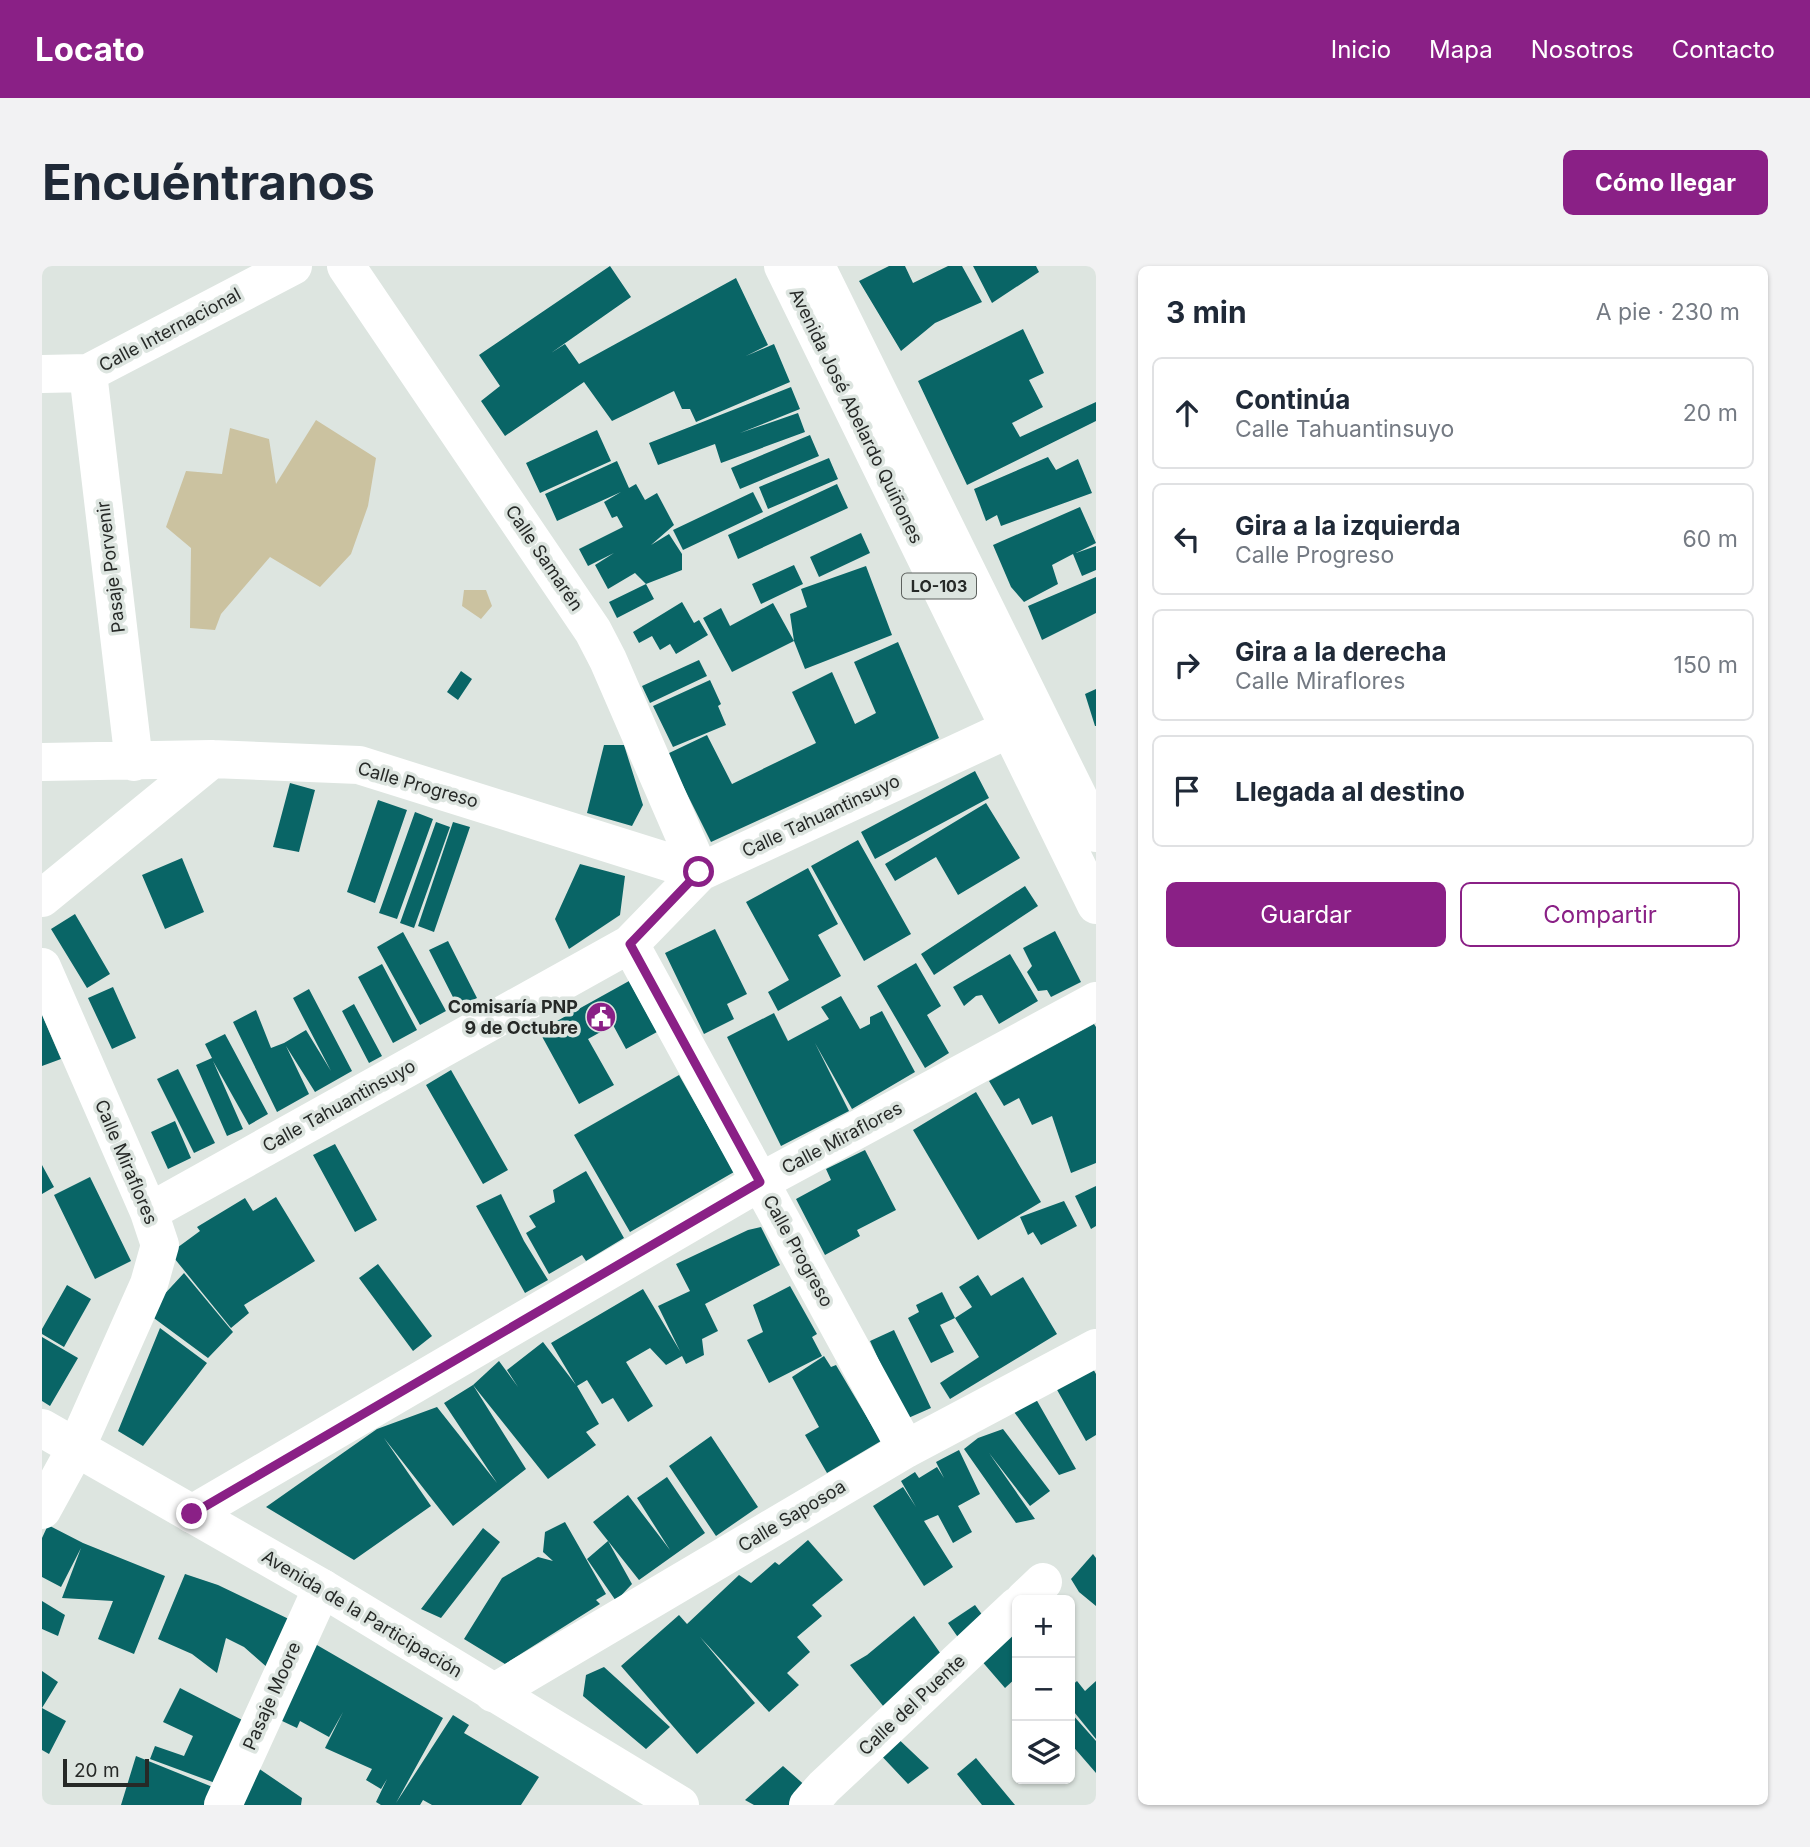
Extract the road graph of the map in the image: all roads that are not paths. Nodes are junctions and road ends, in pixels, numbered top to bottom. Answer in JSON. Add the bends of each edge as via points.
{"nodes":[{"id":1,"x":293,"y":266,"type":"edge"},
{"id":2,"x":346,"y":266,"type":"edge"},
{"id":3,"x":783,"y":266,"type":"edge"},
{"id":4,"x":816,"y":266,"type":"edge"},
{"id":5,"x":88,"y":373,"type":"junction"},
{"id":6,"x":42,"y":374,"type":"edge"},
{"id":7,"x":1023,"y":723,"type":"junction"},
{"id":8,"x":212,"y":759,"type":"junction"},
{"id":9,"x":42,"y":762,"type":"edge"},
{"id":10,"x":134,"y":762,"type":"junction"},
{"id":11,"x":1096,"y":834,"type":"edge"},
{"id":12,"x":699,"y":872,"type":"junction"},
{"id":13,"x":42,"y":898,"type":"edge"},
{"id":14,"x":1096,"y":905,"type":"edge"},
{"id":15,"x":630,"y":944,"type":"junction"},
{"id":16,"x":42,"y":967,"type":"edge"},
{"id":17,"x":1096,"y":1001,"type":"edge"},
{"id":18,"x":760,"y":1182,"type":"junction"},
{"id":19,"x":149,"y":1212,"type":"junction"},
{"id":20,"x":1096,"y":1348,"type":"edge"},
{"id":21,"x":42,"y":1428,"type":"edge"},
{"id":22,"x":76,"y":1448,"type":"junction"},
{"id":23,"x":906,"y":1449,"type":"junction"},
{"id":24,"x":42,"y":1510,"type":"edge"},
{"id":25,"x":192,"y":1514,"type":"junction"},
{"id":26,"x":322,"y":1588,"type":"junction"},
{"id":27,"x":1012,"y":1611,"type":"edge"},
{"id":28,"x":493,"y":1693,"type":"junction"},
{"id":29,"x":668,"y":1798,"type":"edge"},
{"id":30,"x":223,"y":1805,"type":"edge"},
{"id":31,"x":808,"y":1805,"type":"edge"}],
"edges":[{"from":1,"to":5,"type":"street","name":"Calle Internacional"},
{"from":2,"to":12,"type":"street","name":"Calle Samarén","via":[[593,631]]},
{"from":3,"to":7,"type":"street","name":"Avenida José Abelardo Quiñones","number":"LO-103"},
{"from":4,"to":7,"type":"street","name":"Avenida José Abelardo Quiñones","number":"LO-103"},
{"from":5,"to":6,"type":"street","name":"Calle Internacional"},
{"from":5,"to":10,"type":"street","name":"Pasaje Porvenir"},
{"from":7,"to":11,"type":"street","name":"Avenida José Abelardo Quiñones","number":"LO-103"},
{"from":7,"to":12,"type":"street","name":"Calle Tahuantinsuyo"},
{"from":7,"to":14,"type":"street","name":"Avenida José Abelardo Quiñones","number":"LO-103"},
{"from":8,"to":10,"type":"street","name":"Calle Progreso"},
{"from":8,"to":12,"type":"street","name":"Calle Progreso","via":[[359,765]]},
{"from":8,"to":13,"type":"street"},
{"from":9,"to":10,"type":"street","name":"Calle Progreso"},
{"from":12,"to":15,"type":"street","name":"Calle Tahuantinsuyo"},
{"from":15,"to":18,"type":"street","name":"Calle Progreso"},
{"from":15,"to":19,"type":"street","name":"Calle Tahuantinsuyo"},
{"from":16,"to":19,"type":"street","name":"Calle Miraflores"},
{"from":17,"to":18,"type":"street","name":"Calle Miraflores"},
{"from":18,"to":23,"type":"street","name":"Calle Progreso"},
{"from":18,"to":25,"type":"street","name":"Calle Miraflores"},
{"from":19,"to":22,"type":"street","name":"Calle Miraflores","via":[[160,1245],[149,1284]]},
{"from":20,"to":23,"type":"street","name":"Calle Saposoa"},
{"from":21,"to":22,"type":"street","name":"Avenida de la Participación"},
{"from":22,"to":24,"type":"street","name":"Calle Miraflores"},
{"from":22,"to":25,"type":"street","name":"Avenida de la Participación"},
{"from":23,"to":28,"type":"street","name":"Calle Saposoa"},
{"from":25,"to":26,"type":"street","name":"Avenida de la Participación"},
{"from":26,"to":28,"type":"street","name":"Avenida de la Participación"},
{"from":26,"to":30,"type":"street","name":"Pasaje Moore"},
{"from":27,"to":31,"type":"street","name":"Calle del Puente"},
{"from":28,"to":29,"type":"street","name":"Avenida de la Participación"}]}
